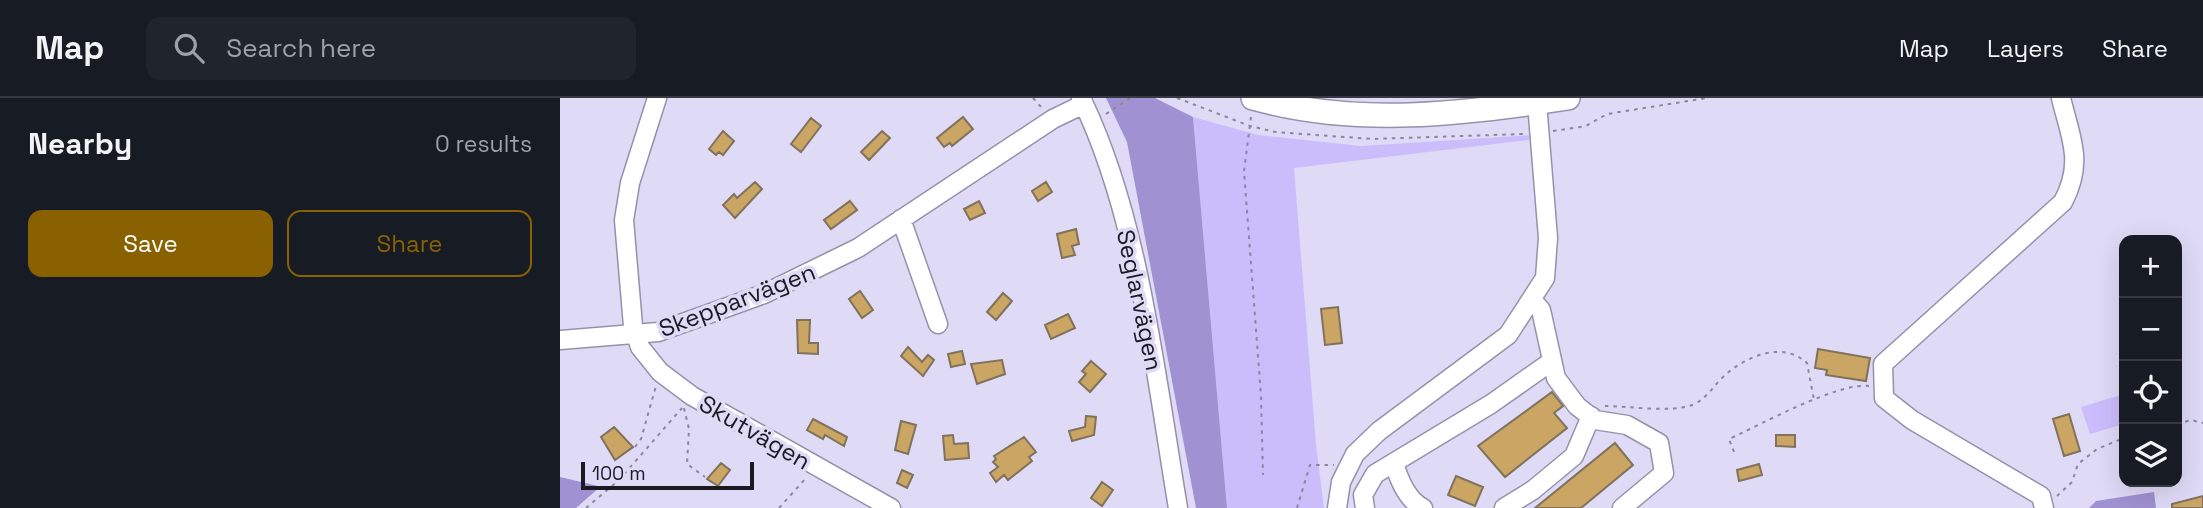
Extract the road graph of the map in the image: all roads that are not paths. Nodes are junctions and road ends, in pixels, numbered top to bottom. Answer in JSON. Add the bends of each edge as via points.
{"nodes":[{"id":1,"x":657,"y":98,"type":"edge"},
{"id":2,"x":1568,"y":98,"type":"edge"},
{"id":3,"x":2061,"y":98,"type":"edge"},
{"id":4,"x":1253,"y":103,"type":"edge"},
{"id":5,"x":1538,"y":103,"type":"junction"},
{"id":6,"x":1084,"y":105,"type":"edge"},
{"id":7,"x":901,"y":219,"type":"junction"},
{"id":8,"x":1534,"y":300,"type":"junction"},
{"id":9,"x":938,"y":324,"type":"dead end"},
{"id":10,"x":636,"y":335,"type":"junction"},
{"id":11,"x":560,"y":340,"type":"edge"},
{"id":12,"x":1552,"y":361,"type":"junction"},
{"id":13,"x":1584,"y":411,"type":"junction"},
{"id":14,"x":1394,"y":463,"type":"junction"},
{"id":15,"x":2043,"y":505,"type":"edge"},
{"id":16,"x":891,"y":508,"type":"edge"},
{"id":17,"x":1178,"y":508,"type":"edge"},
{"id":18,"x":1337,"y":508,"type":"edge"},
{"id":19,"x":1365,"y":508,"type":"edge"},
{"id":20,"x":1423,"y":508,"type":"edge"},
{"id":21,"x":1504,"y":508,"type":"edge"},
{"id":22,"x":1622,"y":508,"type":"edge"}],
"edges":[{"from":1,"to":10,"type":"street","via":[[630,183],[624,220]]},
{"from":2,"to":5,"type":"main road"},
{"from":3,"to":15,"type":"street","via":[[2075,155],[2075,180],[2063,201],[1883,364],[1884,397],[1912,419],[2041,496]]},
{"from":4,"to":5,"type":"main road","via":[[1412,117]]},
{"from":5,"to":8,"type":"street","via":[[1548,238],[1545,278]]},
{"from":6,"to":7,"type":"street","name":"Skepparvägen","via":[[1053,119]]},
{"from":6,"to":17,"type":"street","name":"Seglarvägen","via":[[1115,186],[1143,302]]},
{"from":7,"to":9,"type":"street"},
{"from":7,"to":10,"type":"street","name":"Skepparvägen","via":[[831,264],[764,294],[670,328]]},
{"from":8,"to":12,"type":"street","via":[[1541,310]]},
{"from":8,"to":18,"type":"street","via":[[1508,335],[1355,454],[1341,482]]},
{"from":10,"to":11,"type":"street","name":"Skepparvägen"},
{"from":10,"to":16,"type":"street","name":"Skutvägen","via":[[660,372],[692,396]]},
{"from":12,"to":13,"type":"street","via":[[1556,378]]},
{"from":12,"to":14,"type":"street"},
{"from":13,"to":21,"type":"street","via":[[1574,456]]},
{"from":13,"to":22,"type":"street","via":[[1627,425],[1659,443],[1664,472]]},
{"from":14,"to":19,"type":"street","via":[[1375,474],[1363,495]]},
{"from":14,"to":20,"type":"street","via":[[1414,503]]}]}
